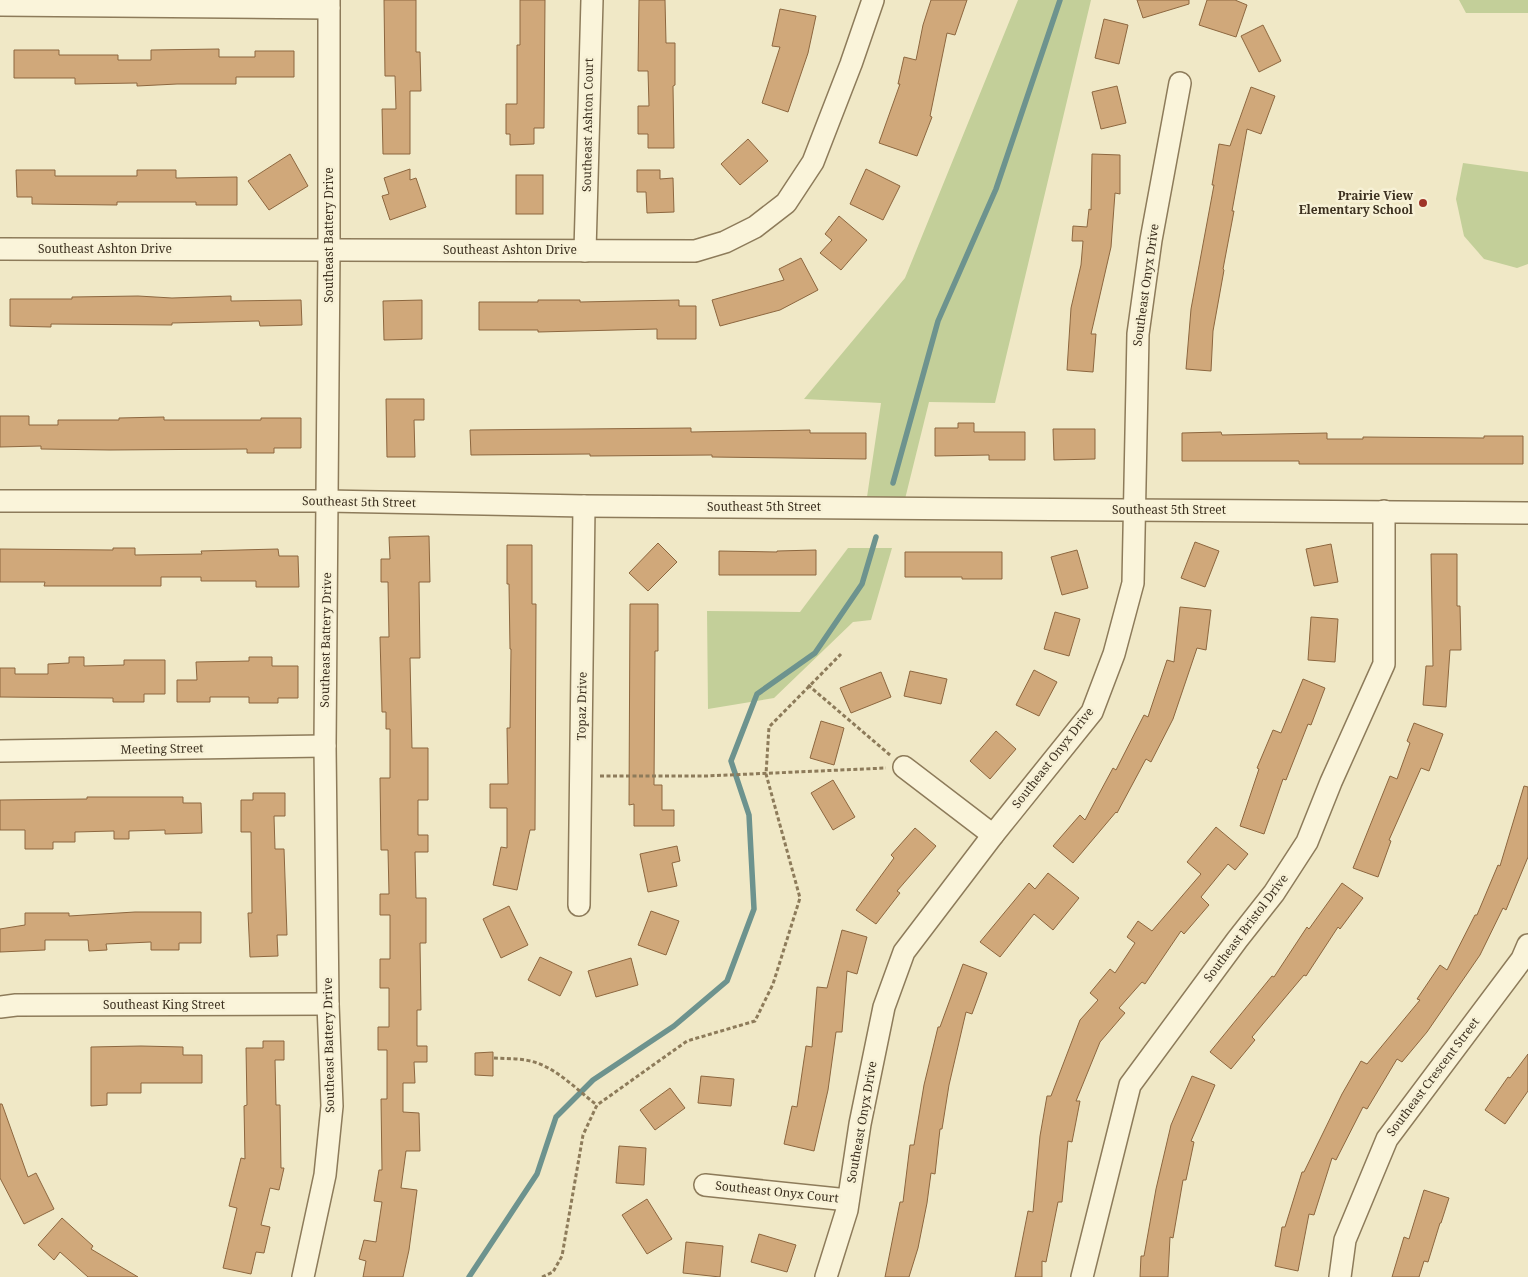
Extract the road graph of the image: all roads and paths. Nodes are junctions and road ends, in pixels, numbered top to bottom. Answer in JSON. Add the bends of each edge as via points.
{"nodes":[{"id":1,"x":592,"y":0,"type":"edge"},
{"id":2,"x":873,"y":0,"type":"edge"},
{"id":3,"x":329,"y":4,"type":"edge"},
{"id":4,"x":0,"y":5,"type":"edge"},
{"id":5,"x":1180,"y":83,"type":"dead end"},
{"id":6,"x":0,"y":249,"type":"edge"},
{"id":7,"x":329,"y":250,"type":"junction"},
{"id":8,"x":585,"y":251,"type":"junction"},
{"id":9,"x":327,"y":500,"type":"junction"},
{"id":10,"x":0,"y":501,"type":"edge"},
{"id":11,"x":584,"y":506,"type":"junction"},
{"id":12,"x":1134,"y":510,"type":"junction"},
{"id":13,"x":1384,"y":510,"type":"junction"},
{"id":14,"x":1528,"y":513,"type":"edge"},
{"id":15,"x":841,"y":654,"type":"dead end"},
{"id":16,"x":808,"y":686,"type":"junction"},
{"id":17,"x":324,"y":746,"type":"junction"},
{"id":18,"x":0,"y":751,"type":"edge"},
{"id":19,"x":904,"y":767,"type":"junction"},
{"id":20,"x":766,"y":774,"type":"junction"},
{"id":21,"x":581,"y":776,"type":"junction"},
{"id":22,"x":993,"y":835,"type":"junction"},
{"id":23,"x":579,"y":905,"type":"dead end"},
{"id":24,"x":1528,"y":945,"type":"edge"},
{"id":25,"x":328,"y":1004,"type":"junction"},
{"id":26,"x":0,"y":1007,"type":"edge"},
{"id":27,"x":494,"y":1058,"type":"dead end"},
{"id":28,"x":597,"y":1105,"type":"junction"},
{"id":29,"x":705,"y":1184,"type":"dead end"},
{"id":30,"x":848,"y":1200,"type":"junction"},
{"id":31,"x":303,"y":1277,"type":"edge"},
{"id":32,"x":542,"y":1277,"type":"edge"},
{"id":33,"x":826,"y":1277,"type":"edge"},
{"id":34,"x":1082,"y":1277,"type":"edge"},
{"id":35,"x":1340,"y":1277,"type":"edge"}],
"edges":[{"from":1,"to":8,"type":"street","name":"Southeast Ashton Court"},
{"from":2,"to":8,"type":"street","name":"Southeast Ashton Drive","via":[[813,162],[786,203],[755,227],[725,242],[695,251]]},
{"from":3,"to":4,"type":"street"},
{"from":3,"to":7,"type":"street","name":"Southeast Battery Drive"},
{"from":5,"to":12,"type":"street","name":"Southeast Onyx Drive","via":[[1151,240],[1138,334]]},
{"from":6,"to":7,"type":"street","name":"Southeast Ashton Drive"},
{"from":7,"to":8,"type":"street","name":"Southeast Ashton Drive"},
{"from":7,"to":9,"type":"street","name":"Southeast Battery Drive"},
{"from":9,"to":10,"type":"street","name":"Southeast 5th Street"},
{"from":9,"to":11,"type":"street","name":"Southeast 5th Street"},
{"from":9,"to":17,"type":"street","name":"Southeast Battery Drive"},
{"from":11,"to":12,"type":"street","name":"Southeast 5th Street"},
{"from":11,"to":21,"type":"street","name":"Topaz Drive"},
{"from":12,"to":13,"type":"street","name":"Southeast 5th Street"},
{"from":12,"to":22,"type":"street","name":"Southeast Onyx Drive","via":[[1133,583],[1114,654],[1092,712]]},
{"from":13,"to":14,"type":"street","name":"Southeast 5th Street"},
{"from":13,"to":34,"type":"street","name":"Southeast Bristol Drive","via":[[1384,664],[1307,842],[1274,894],[1130,1085]]},
{"from":15,"to":16,"type":"path"},
{"from":16,"to":19,"type":"path"},
{"from":16,"to":20,"type":"path","via":[[769,727]]},
{"from":17,"to":18,"type":"street","name":"Meeting Street"},
{"from":17,"to":25,"type":"street","name":"Southeast Battery Drive"},
{"from":19,"to":20,"type":"path"},
{"from":19,"to":22,"type":"street"},
{"from":20,"to":21,"type":"path"},
{"from":20,"to":28,"type":"path","via":[[800,898],[774,984],[755,1021],[687,1041]]},
{"from":21,"to":23,"type":"street","name":"Topaz Drive"},
{"from":22,"to":30,"type":"street","name":"Southeast Onyx Drive","via":[[904,952],[884,1007]]},
{"from":24,"to":35,"type":"street","name":"Southeast Crescent Street","via":[[1522,959],[1387,1138],[1345,1240]]},
{"from":25,"to":26,"type":"street","name":"Southeast King Street"},
{"from":25,"to":31,"type":"street","name":"Southeast Battery Drive","via":[[332,1106],[325,1175]]},
{"from":27,"to":28,"type":"path","via":[[537,1062],[556,1072]]},
{"from":28,"to":32,"type":"path","via":[[583,1135],[562,1256],[553,1272]]},
{"from":29,"to":30,"type":"street","name":"Southeast Onyx Court"},
{"from":30,"to":33,"type":"street","name":"Southeast Onyx Drive"}]}
